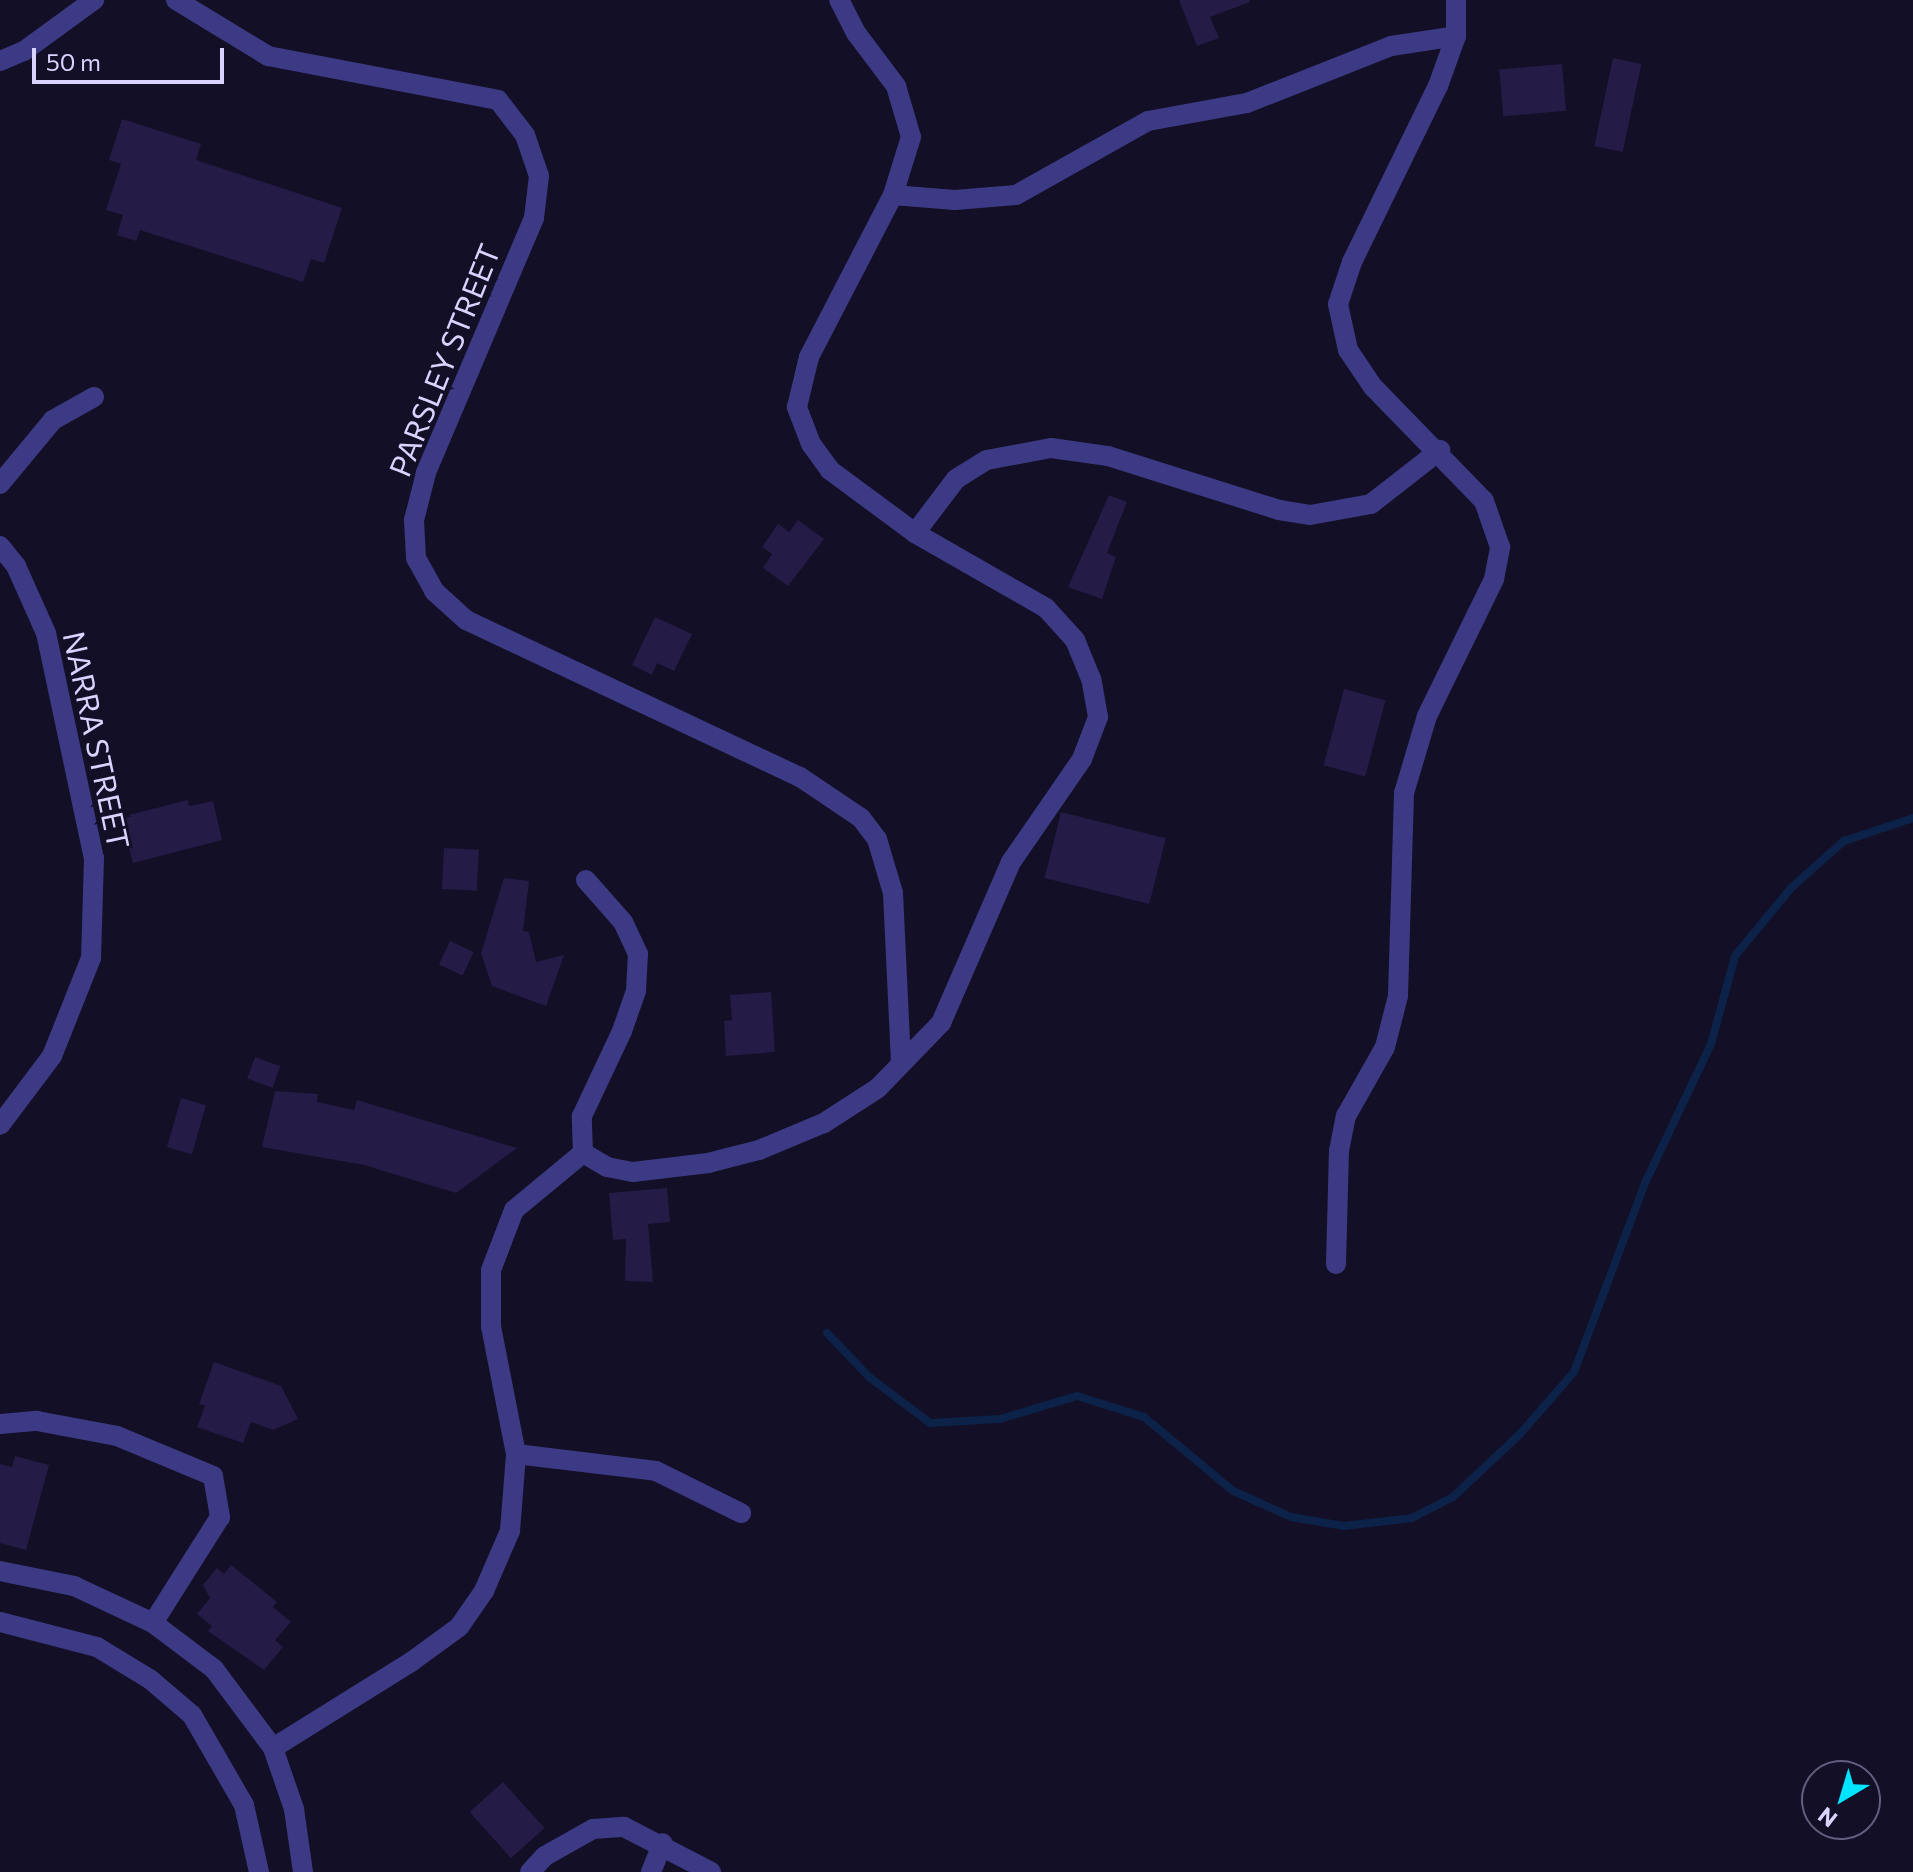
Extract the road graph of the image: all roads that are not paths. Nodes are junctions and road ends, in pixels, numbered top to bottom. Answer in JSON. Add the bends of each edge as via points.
{"nodes":[{"id":1,"x":94,"y":0,"type":"edge"},
{"id":2,"x":176,"y":0,"type":"edge"},
{"id":3,"x":839,"y":0,"type":"edge"},
{"id":4,"x":1456,"y":0,"type":"edge"},
{"id":5,"x":1456,"y":36,"type":"junction"},
{"id":6,"x":0,"y":61,"type":"edge"},
{"id":7,"x":893,"y":195,"type":"junction"},
{"id":8,"x":94,"y":397,"type":"dead end"},
{"id":9,"x":1440,"y":450,"type":"junction"},
{"id":10,"x":0,"y":484,"type":"edge"},
{"id":11,"x":915,"y":533,"type":"junction"},
{"id":12,"x":0,"y":546,"type":"edge"},
{"id":13,"x":586,"y":880,"type":"dead end"},
{"id":14,"x":901,"y":1063,"type":"junction"},
{"id":15,"x":0,"y":1125,"type":"edge"},
{"id":16,"x":583,"y":1153,"type":"junction"},
{"id":17,"x":1336,"y":1264,"type":"dead end"},
{"id":18,"x":0,"y":1424,"type":"edge"},
{"id":19,"x":516,"y":1454,"type":"junction"},
{"id":20,"x":741,"y":1513,"type":"dead end"},
{"id":21,"x":0,"y":1571,"type":"edge"},
{"id":22,"x":0,"y":1622,"type":"edge"},
{"id":23,"x":153,"y":1623,"type":"junction"},
{"id":24,"x":273,"y":1748,"type":"junction"},
{"id":25,"x":663,"y":1843,"type":"junction"},
{"id":26,"x":259,"y":1872,"type":"edge"},
{"id":27,"x":303,"y":1872,"type":"edge"},
{"id":28,"x":530,"y":1872,"type":"edge"},
{"id":29,"x":651,"y":1872,"type":"edge"},
{"id":30,"x":711,"y":1872,"type":"edge"}],
"edges":[{"from":1,"to":6,"type":"street","via":[[24,51]]},
{"from":2,"to":14,"type":"street","name":"PARSLEY STREET","via":[[268,56],[498,100],[525,135],[539,176],[534,218],[426,473],[414,520],[416,558],[434,591],[466,620],[800,777],[861,818],[877,839],[893,893]]},
{"from":3,"to":7,"type":"street","via":[[856,33],[896,86],[911,137]]},
{"from":4,"to":5,"type":"street"},
{"from":5,"to":7,"type":"street","via":[[1391,46],[1247,103],[1148,121],[1016,195],[955,200]]},
{"from":5,"to":9,"type":"street","via":[[1338,304],[1348,350],[1373,387]]},
{"from":7,"to":11,"type":"street","via":[[809,357],[797,407],[811,444],[830,470]]},
{"from":8,"to":10,"type":"street","via":[[53,420]]},
{"from":9,"to":11,"type":"street","via":[[1371,504],[1310,515],[1108,456],[1051,448],[987,460],[956,479]]},
{"from":9,"to":17,"type":"street","via":[[1484,501],[1500,547],[1494,579],[1427,716],[1404,793],[1398,996],[1385,1047],[1346,1116],[1339,1151]]},
{"from":11,"to":14,"type":"street","via":[[1046,608],[1075,640],[1091,679],[1098,717],[1082,759],[1011,862],[941,1023]]},
{"from":12,"to":15,"type":"street","name":"NARRA STREET","via":[[16,566],[46,633],[94,858],[91,958],[52,1056]]},
{"from":13,"to":16,"type":"street","via":[[623,922],[638,954],[636,991],[582,1116]]},
{"from":14,"to":16,"type":"street","via":[[878,1088],[824,1123],[759,1150],[708,1163],[633,1172],[607,1167]]},
{"from":16,"to":19,"type":"street","via":[[514,1210],[491,1270],[491,1326]]},
{"from":18,"to":23,"type":"street","via":[[37,1421],[117,1436],[213,1476],[220,1517]]},
{"from":19,"to":20,"type":"street","via":[[656,1471]]},
{"from":19,"to":24,"type":"street","via":[[510,1531],[484,1591],[459,1627]]},
{"from":21,"to":23,"type":"street","via":[[74,1586]]},
{"from":22,"to":26,"type":"street","via":[[97,1647],[151,1680],[192,1715],[244,1805]]},
{"from":23,"to":24,"type":"street","via":[[214,1669]]},
{"from":24,"to":27,"type":"street","via":[[294,1809]]},
{"from":25,"to":28,"type":"street","via":[[624,1827],[593,1829],[545,1856]]},
{"from":25,"to":29,"type":"street"},
{"from":25,"to":30,"type":"street"}]}
